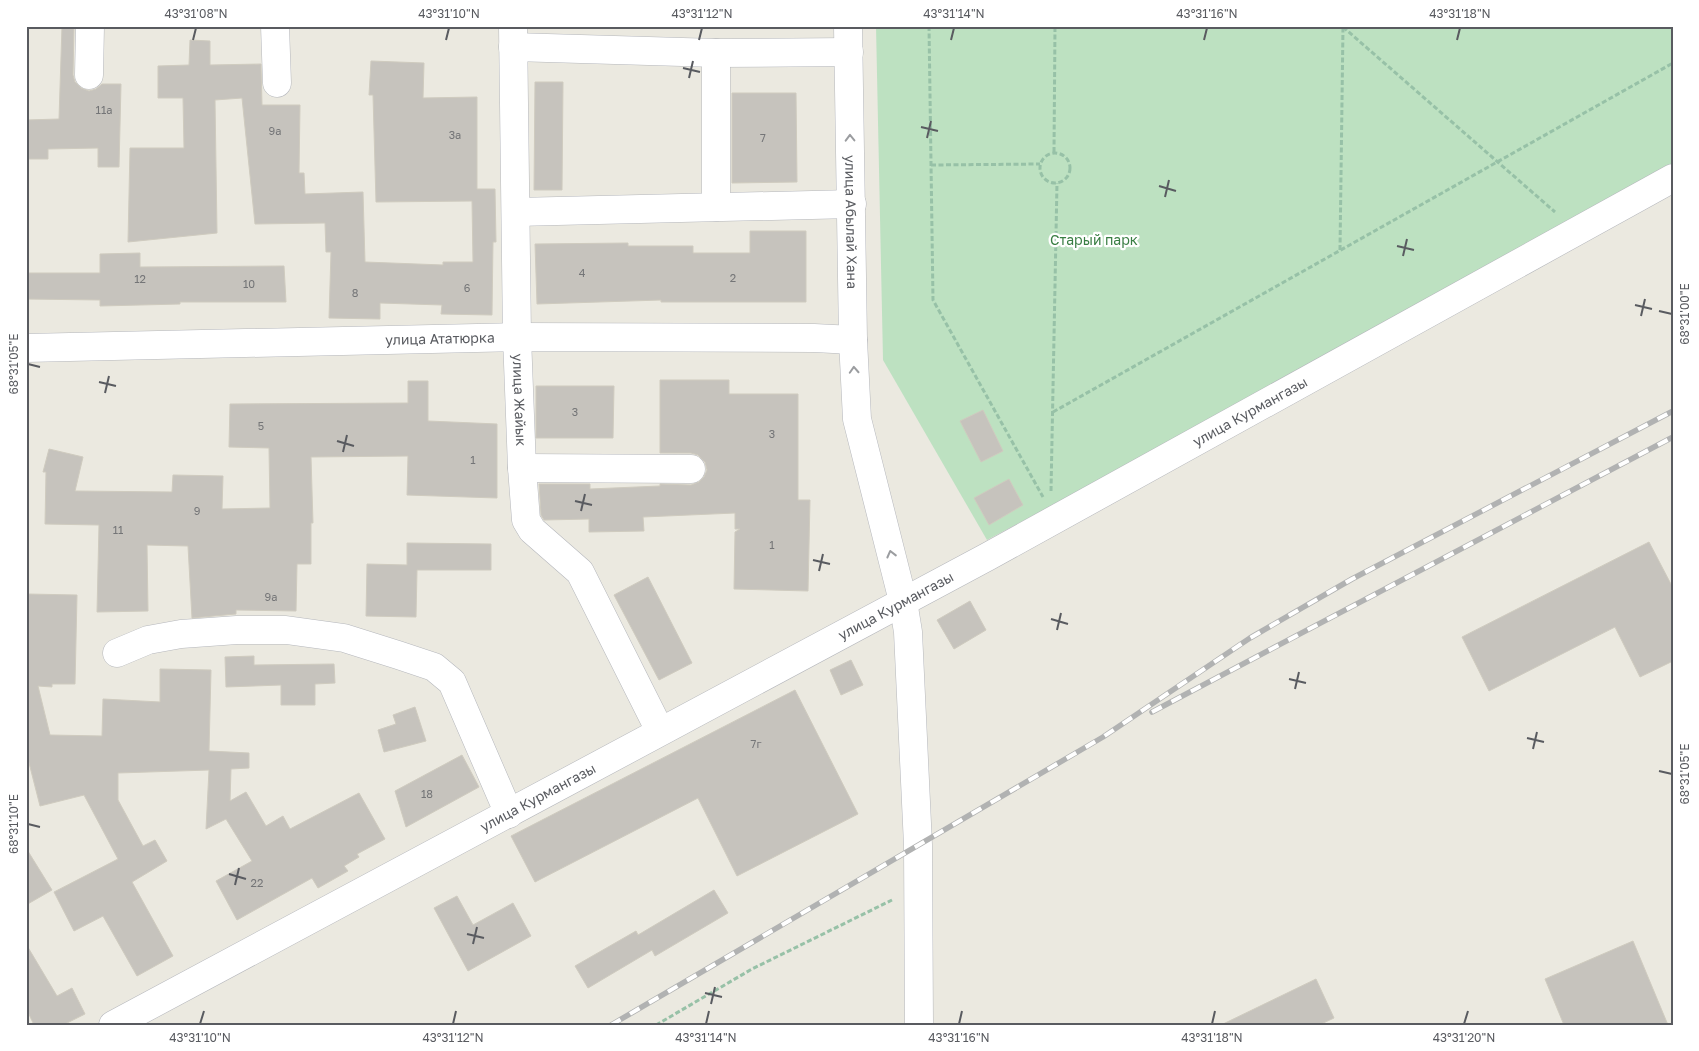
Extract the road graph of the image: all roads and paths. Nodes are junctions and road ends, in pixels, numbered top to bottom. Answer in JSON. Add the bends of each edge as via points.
{"nodes":[{"id":1,"x":90,"y":26,"type":"edge"},
{"id":2,"x":275,"y":26,"type":"edge"},
{"id":3,"x":929,"y":26,"type":"edge"},
{"id":4,"x":1055,"y":26,"type":"edge"},
{"id":5,"x":1343,"y":27,"type":"edge"},
{"id":6,"x":513,"y":36,"type":"edge"},
{"id":7,"x":849,"y":39,"type":"edge"},
{"id":8,"x":716,"y":53,"type":"junction"},
{"id":9,"x":1673,"y":63,"type":"edge"},
{"id":10,"x":89,"y":75,"type":"dead end"},
{"id":11,"x":277,"y":82,"type":"dead end"},
{"id":12,"x":1054,"y":152,"type":"junction"},
{"id":13,"x":1496,"y":162,"type":"junction"},
{"id":14,"x":1040,"y":164,"type":"junction"},
{"id":15,"x":931,"y":165,"type":"junction"},
{"id":16,"x":1673,"y":178,"type":"edge"},
{"id":17,"x":1057,"y":183,"type":"junction"},
{"id":18,"x":852,"y":204,"type":"junction"},
{"id":19,"x":716,"y":207,"type":"junction"},
{"id":20,"x":516,"y":212,"type":"junction"},
{"id":21,"x":1560,"y":217,"type":"dead end"},
{"id":22,"x":1340,"y":250,"type":"junction"},
{"id":23,"x":517,"y":337,"type":"junction"},
{"id":24,"x":852,"y":340,"type":"junction"},
{"id":25,"x":26,"y":348,"type":"edge"},
{"id":26,"x":1053,"y":412,"type":"junction"},
{"id":27,"x":522,"y":468,"type":"junction"},
{"id":28,"x":691,"y":469,"type":"dead end"},
{"id":29,"x":1051,"y":516,"type":"junction"},
{"id":30,"x":904,"y":601,"type":"junction"},
{"id":31,"x":117,"y":653,"type":"dead end"},
{"id":32,"x":660,"y":731,"type":"junction"},
{"id":33,"x":509,"y":814,"type":"junction"},
{"id":34,"x":918,"y":888,"type":"junction"},
{"id":35,"x":113,"y":1025,"type":"edge"},
{"id":36,"x":656,"y":1025,"type":"edge"},
{"id":37,"x":919,"y":1025,"type":"edge"}],
"edges":[{"from":1,"to":10,"type":"street"},
{"from":2,"to":11,"type":"street"},
{"from":3,"to":15,"type":"path"},
{"from":4,"to":12,"type":"path"},
{"from":5,"to":13,"type":"path"},
{"from":5,"to":22,"type":"path"},
{"from":6,"to":8,"type":"street"},
{"from":6,"to":20,"type":"street","name":"улица Жайык"},
{"from":7,"to":8,"type":"street"},
{"from":18,"to":7,"type":"street","name":"улица Абылай Хана","one_way":true},
{"from":8,"to":19,"type":"street"},
{"from":9,"to":13,"type":"path"},
{"from":12,"to":14,"type":"path","via":[[1044,156]]},
{"from":12,"to":17,"type":"path","via":[[1064,155],[1070,163],[1069,174]]},
{"from":13,"to":21,"type":"path"},
{"from":13,"to":22,"type":"path"},
{"from":14,"to":15,"type":"path"},
{"from":14,"to":17,"type":"path","via":[[1044,178]]},
{"from":15,"to":29,"type":"path","via":[[933,300]]},
{"from":16,"to":29,"type":"street","name":"улица Курмангазы"},
{"from":17,"to":26,"type":"path"},
{"from":18,"to":19,"type":"street"},
{"from":18,"to":24,"type":"street","name":"улица Абылай Хана"},
{"from":19,"to":20,"type":"street"},
{"from":20,"to":23,"type":"street","name":"улица Жайык"},
{"from":22,"to":26,"type":"path"},
{"from":23,"to":24,"type":"street","name":"улица Ататюрка"},
{"from":23,"to":25,"type":"street","name":"улица Ататюрка"},
{"from":23,"to":27,"type":"street","name":"улица Жайык"},
{"from":30,"to":24,"type":"street","name":"улица Абылай Хана","one_way":true,"via":[[856,419]]},
{"from":26,"to":29,"type":"path"},
{"from":27,"to":28,"type":"street"},
{"from":27,"to":32,"type":"street","name":"улица Жайык","via":[[526,520],[532,530],[580,572]]},
{"from":29,"to":30,"type":"street","name":"улица Курмангазы"},
{"from":30,"to":32,"type":"street","name":"улица Курмангазы"},
{"from":30,"to":34,"type":"street","name":"улица Абылай Хана","via":[[915,773]]},
{"from":31,"to":33,"type":"street","via":[[148,640],[181,634],[286,630],[344,638],[434,667],[452,682]]},
{"from":32,"to":33,"type":"street","name":"улица Курмангазы"},
{"from":33,"to":35,"type":"street","name":"улица Курмангазы"},
{"from":34,"to":36,"type":"path","via":[[752,969]]},
{"from":34,"to":37,"type":"street","name":"улица Абылай Хана"}]}
